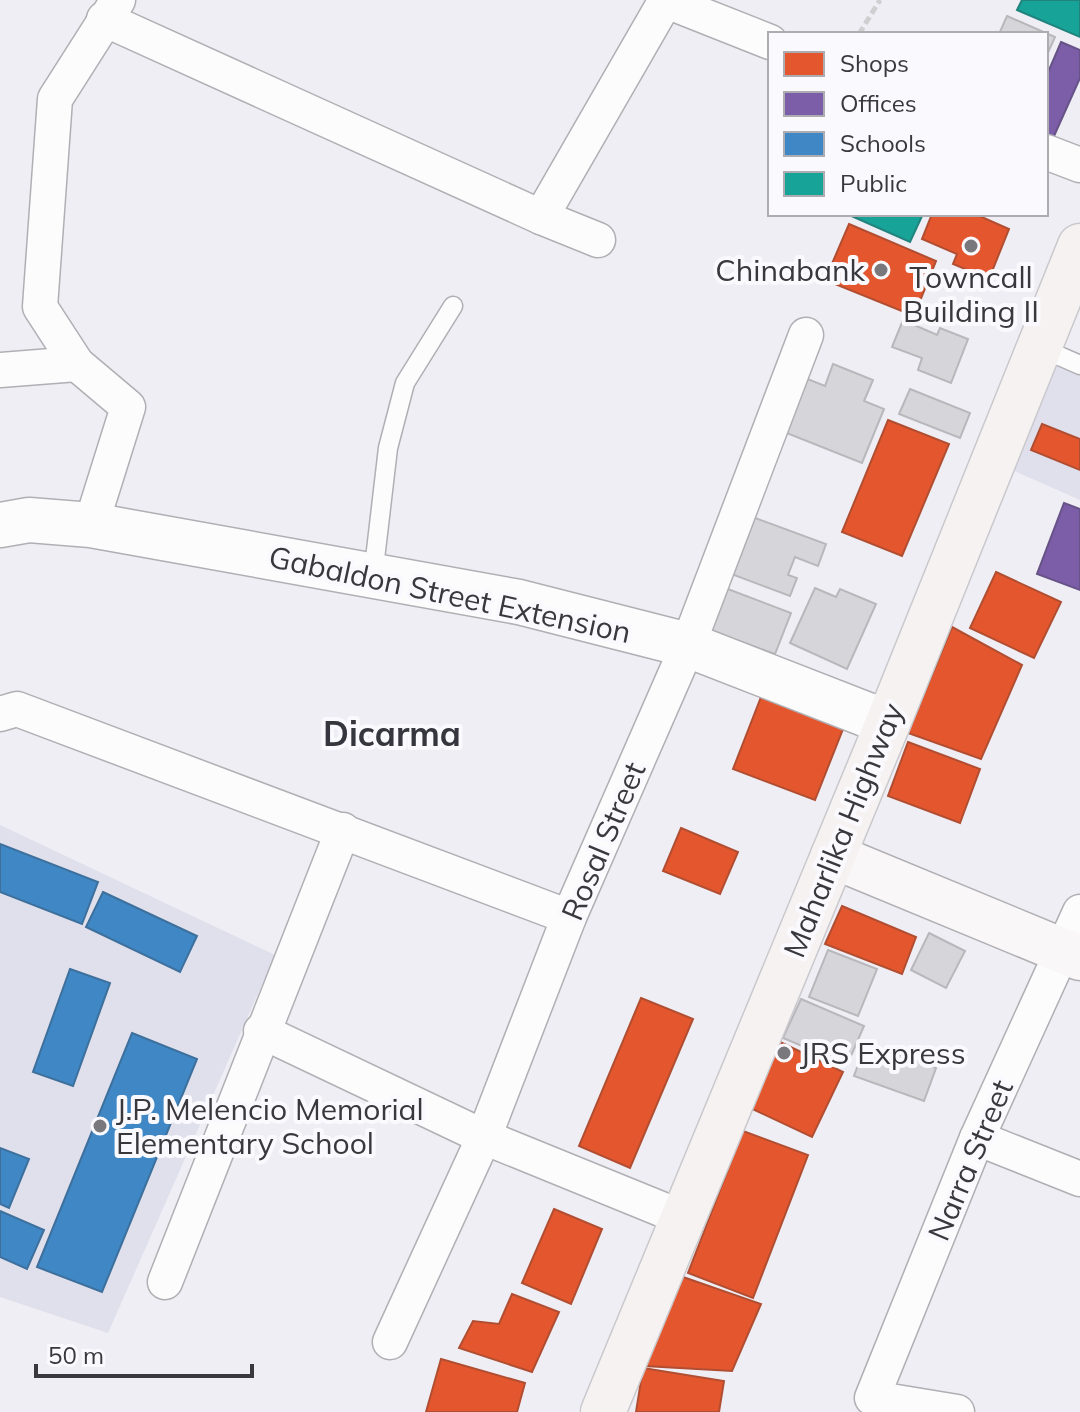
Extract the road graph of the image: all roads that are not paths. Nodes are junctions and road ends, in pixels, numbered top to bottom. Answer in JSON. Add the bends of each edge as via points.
{"nodes":[{"id":1,"x":665,"y":0,"type":"edge"},
{"id":2,"x":111,"y":10,"type":"edge"},
{"id":3,"x":768,"y":41,"type":"edge"},
{"id":4,"x":1048,"y":153,"type":"edge"},
{"id":5,"x":1080,"y":165,"type":"edge"},
{"id":6,"x":541,"y":217,"type":"junction"},
{"id":7,"x":598,"y":240,"type":"dead end"},
{"id":8,"x":1080,"y":246,"type":"edge"},
{"id":9,"x":453,"y":306,"type":"dead end"},
{"id":10,"x":806,"y":335,"type":"dead end"},
{"id":11,"x":1039,"y":347,"type":"junction"},
{"id":12,"x":77,"y":364,"type":"junction"},
{"id":13,"x":1080,"y":365,"type":"edge"},
{"id":14,"x":0,"y":370,"type":"edge"},
{"id":15,"x":0,"y":525,"type":"edge"},
{"id":16,"x":91,"y":525,"type":"junction"},
{"id":17,"x":373,"y":576,"type":"junction"},
{"id":18,"x":688,"y":645,"type":"junction"},
{"id":19,"x":0,"y":714,"type":"edge"},
{"id":20,"x":888,"y":723,"type":"junction"},
{"id":21,"x":343,"y":830,"type":"junction"},
{"id":22,"x":833,"y":856,"type":"junction"},
{"id":23,"x":1080,"y":912,"type":"edge"},
{"id":24,"x":569,"y":917,"type":"junction"},
{"id":25,"x":1071,"y":955,"type":"edge"},
{"id":26,"x":261,"y":1031,"type":"junction"},
{"id":27,"x":484,"y":1137,"type":"junction"},
{"id":28,"x":977,"y":1138,"type":"junction"},
{"id":29,"x":1080,"y":1179,"type":"edge"},
{"id":30,"x":683,"y":1218,"type":"junction"},
{"id":31,"x":165,"y":1282,"type":"dead end"},
{"id":32,"x":390,"y":1342,"type":"dead end"},
{"id":33,"x":869,"y":1405,"type":"edge"},
{"id":34,"x":603,"y":1412,"type":"edge"},
{"id":35,"x":957,"y":1412,"type":"edge"}],
"edges":[{"from":1,"to":3,"type":"street"},
{"from":1,"to":6,"type":"street"},
{"from":2,"to":6,"type":"street"},
{"from":2,"to":12,"type":"street","via":[[55,99],[40,307]]},
{"from":4,"to":5,"type":"street"},
{"from":6,"to":7,"type":"street"},
{"from":8,"to":11,"type":"main road","name":"Maharlika Highway"},
{"from":9,"to":17,"type":"lane","via":[[405,383],[388,448]]},
{"from":10,"to":18,"type":"street","name":"Rosal Street"},
{"from":11,"to":13,"type":"lane"},
{"from":11,"to":20,"type":"main road","name":"Maharlika Highway"},
{"from":12,"to":14,"type":"street"},
{"from":12,"to":16,"type":"street","via":[[128,407]]},
{"from":15,"to":16,"type":"street","name":"Gabaldon Street Extension","via":[[29,520]]},
{"from":16,"to":17,"type":"street","name":"Gabaldon Street Extension"},
{"from":17,"to":18,"type":"street","name":"Gabaldon Street Extension","via":[[519,602]]},
{"from":18,"to":20,"type":"street","name":"Gabaldon Street Extension"},
{"from":18,"to":24,"type":"street","name":"Rosal Street"},
{"from":19,"to":21,"type":"street","via":[[17,709]]},
{"from":20,"to":22,"type":"main road","name":"Maharlika Highway"},
{"from":21,"to":24,"type":"street"},
{"from":21,"to":26,"type":"street"},
{"from":22,"to":25,"type":"main road"},
{"from":22,"to":30,"type":"main road","name":"Maharlika Highway"},
{"from":23,"to":25,"type":"street","name":"Narra Street"},
{"from":24,"to":27,"type":"street","name":"Rosal Street"},
{"from":25,"to":28,"type":"street","name":"Narra Street"},
{"from":26,"to":27,"type":"street"},
{"from":26,"to":31,"type":"street"},
{"from":27,"to":30,"type":"street"},
{"from":27,"to":32,"type":"street","name":"Rosal Street"},
{"from":28,"to":29,"type":"street"},
{"from":28,"to":33,"type":"street","name":"Narra Street"},
{"from":30,"to":34,"type":"main road","name":"Maharlika Highway"},
{"from":33,"to":35,"type":"street"}]}
